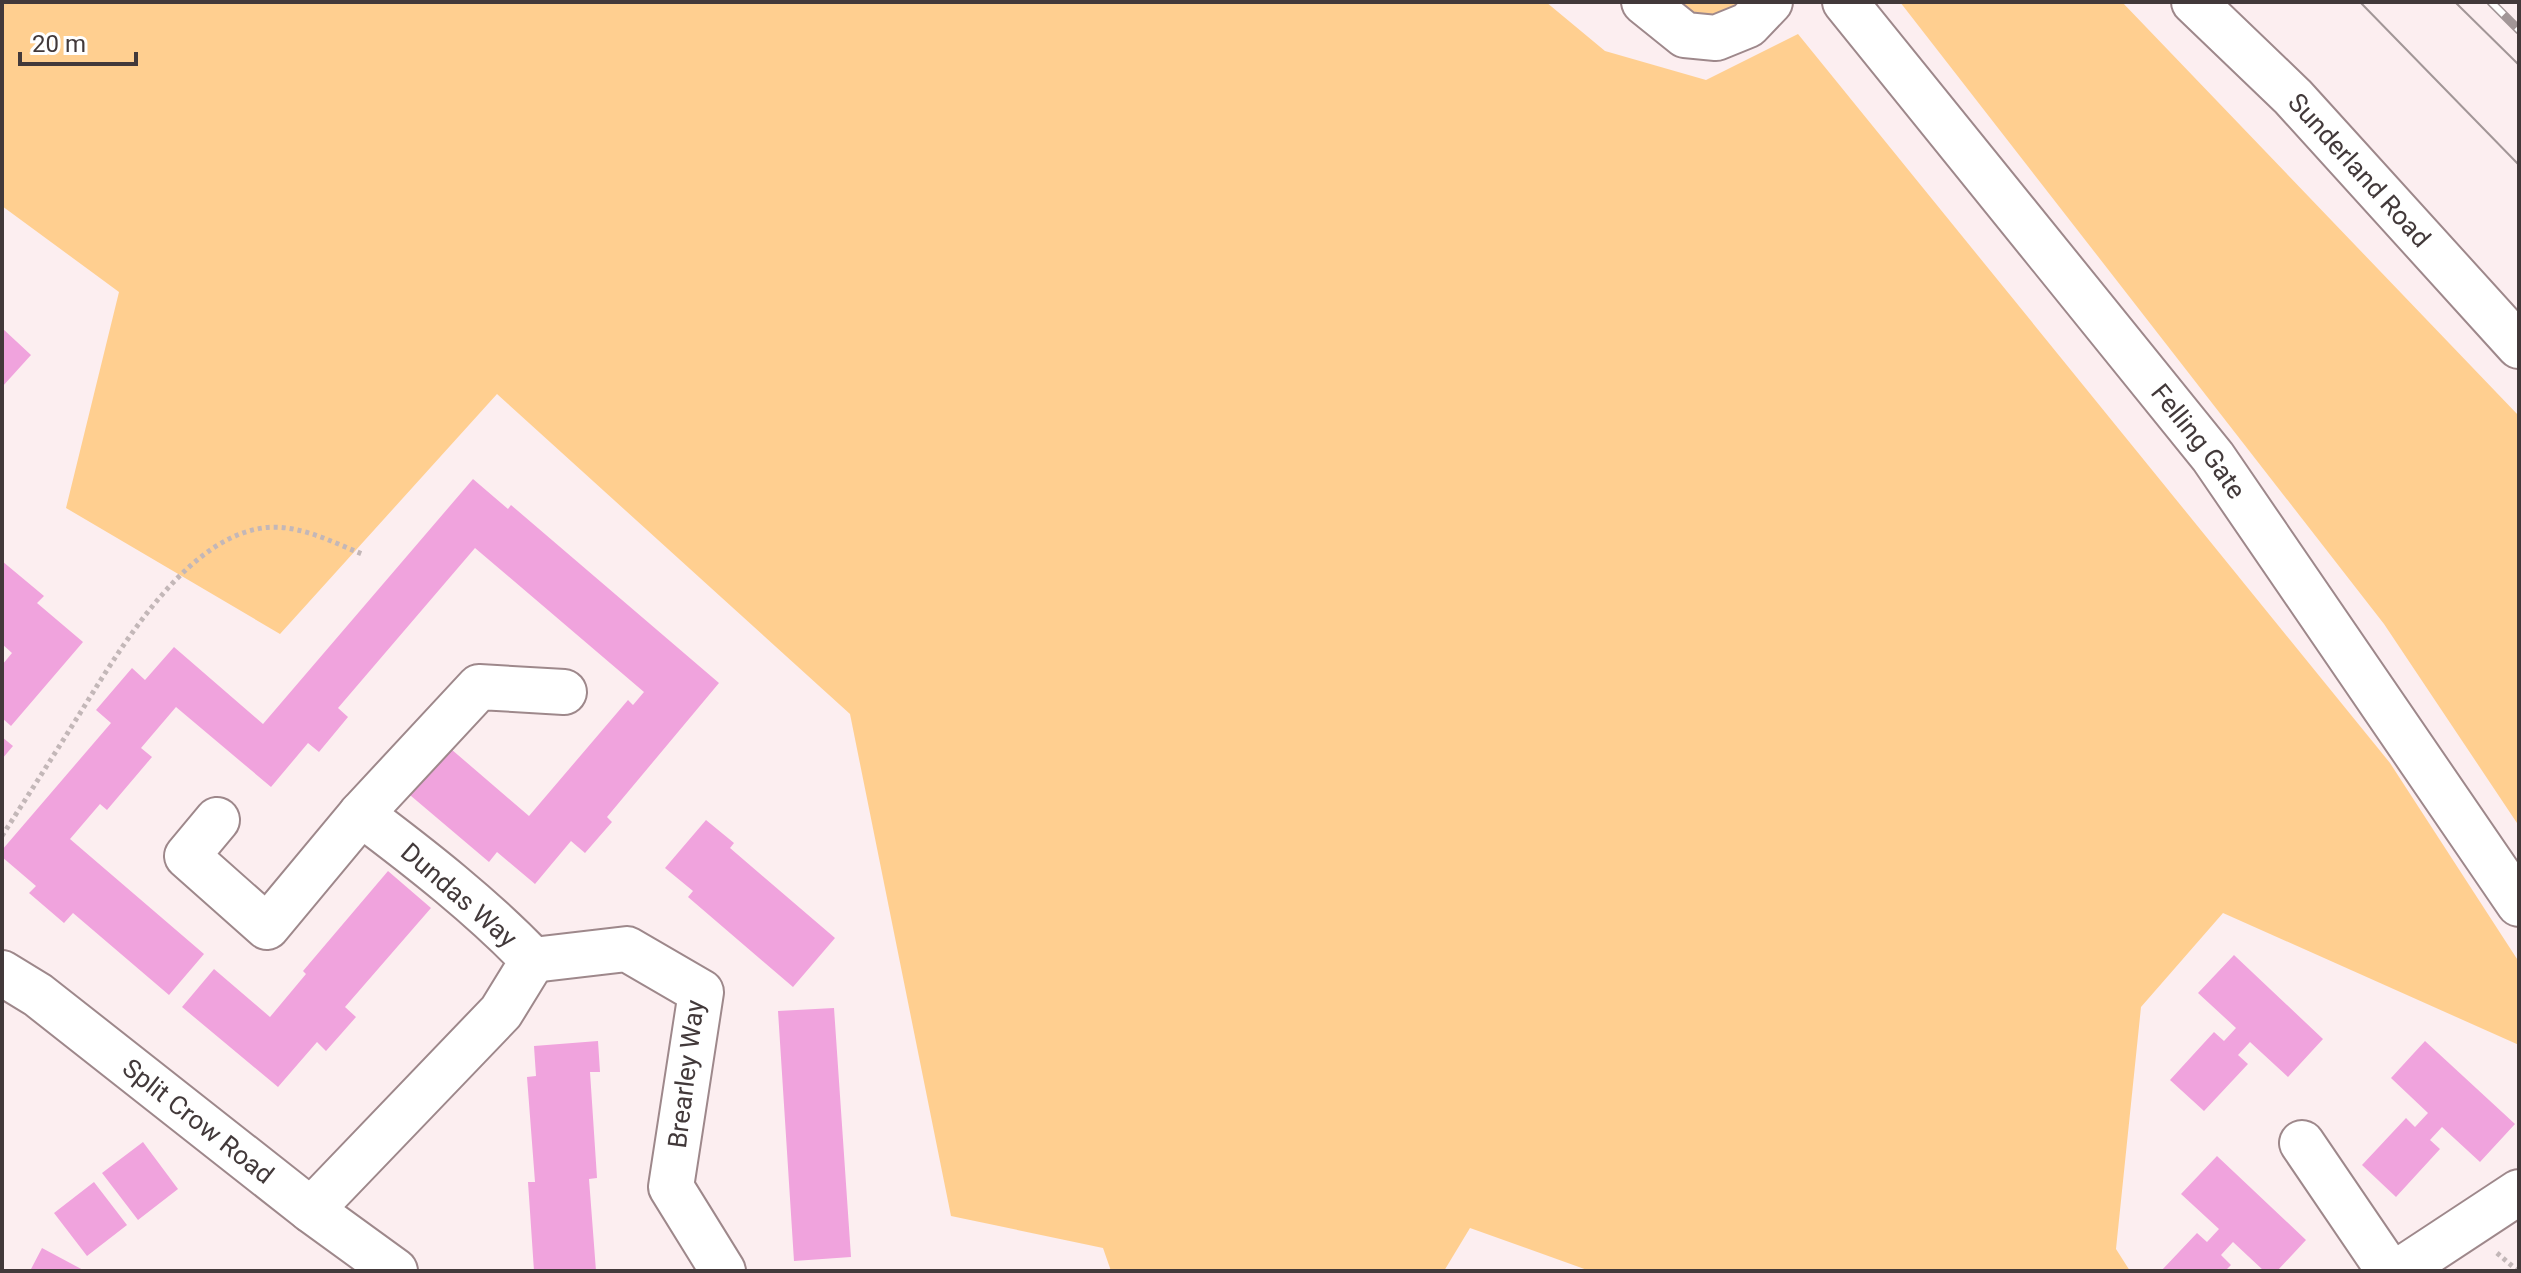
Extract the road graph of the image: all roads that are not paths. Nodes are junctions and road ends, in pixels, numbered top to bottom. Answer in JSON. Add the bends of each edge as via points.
{"nodes":[{"id":1,"x":1644,"y":2,"type":"edge"},
{"id":2,"x":1770,"y":2,"type":"edge"},
{"id":3,"x":1845,"y":2,"type":"edge"},
{"id":4,"x":2194,"y":2,"type":"edge"},
{"id":5,"x":2519,"y":346,"type":"edge"},
{"id":6,"x":564,"y":692,"type":"dead end"},
{"id":7,"x":361,"y":814,"type":"junction"},
{"id":8,"x":217,"y":820,"type":"dead end"},
{"id":9,"x":2519,"y":904,"type":"edge"},
{"id":10,"x":533,"y":960,"type":"junction"},
{"id":11,"x":2,"y":973,"type":"edge"},
{"id":12,"x":2302,"y":1143,"type":"dead end"},
{"id":13,"x":2519,"y":1192,"type":"edge"},
{"id":14,"x":311,"y":1210,"type":"junction"},
{"id":15,"x":395,"y":1271,"type":"edge"},
{"id":16,"x":723,"y":1271,"type":"edge"},
{"id":17,"x":2389,"y":1271,"type":"edge"},
{"id":18,"x":2399,"y":1271,"type":"edge"}],
"edges":[{"from":1,"to":2,"type":"street","via":[[1685,35],[1716,38],[1748,25]]},
{"from":3,"to":9,"type":"street","name":"Felling Gate","via":[[2213,457]]},
{"from":4,"to":5,"type":"street","name":"Sunderland Road","via":[[2293,97]]},
{"from":6,"to":7,"type":"street","via":[[479,687]]},
{"from":7,"to":8,"type":"street","via":[[267,927],[187,856]]},
{"from":7,"to":10,"type":"street","name":"Dundas Way","via":[[501,927]]},
{"from":10,"to":14,"type":"street","name":"Dundas Way","via":[[501,1012]]},
{"from":10,"to":16,"type":"street","name":"Brearley Way","via":[[627,949],[701,992],[671,1187]]},
{"from":11,"to":14,"type":"street","name":"Split Crow Road","via":[[38,995]]},
{"from":12,"to":17,"type":"street"},
{"from":13,"to":18,"type":"street"},
{"from":14,"to":15,"type":"street","name":"Split Crow Road"}]}
